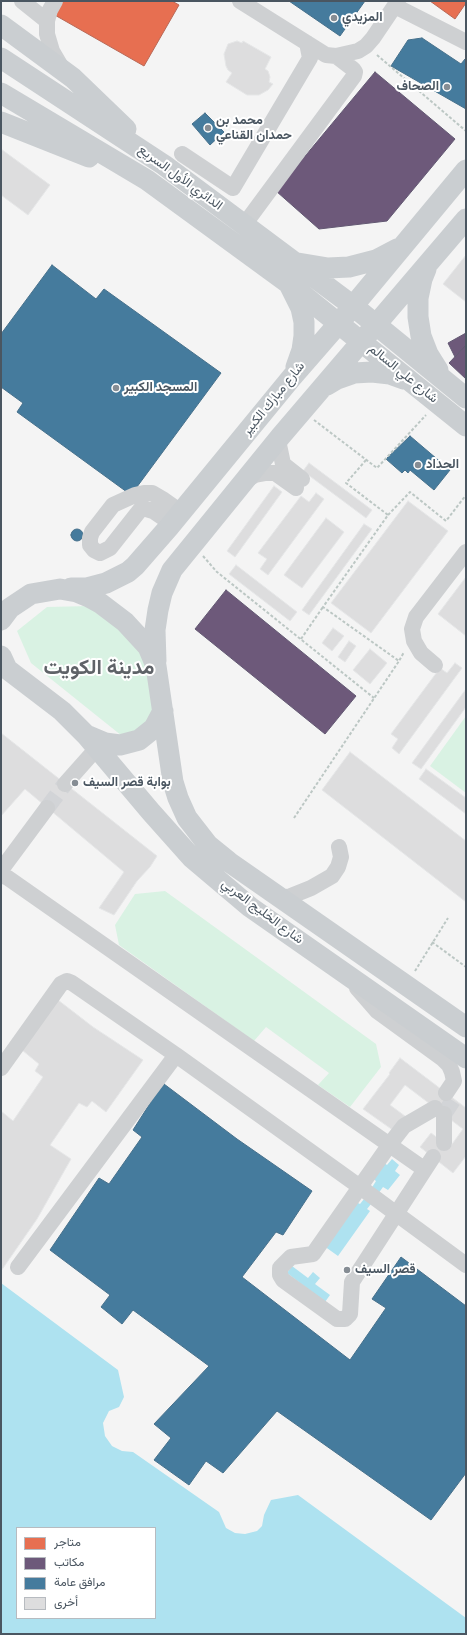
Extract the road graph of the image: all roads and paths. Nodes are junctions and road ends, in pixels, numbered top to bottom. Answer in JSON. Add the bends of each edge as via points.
{"nodes":[{"id":1,"x":41,"y":1,"type":"edge"},
{"id":2,"x":55,"y":1,"type":"edge"},
{"id":3,"x":240,"y":1,"type":"edge"},
{"id":4,"x":23,"y":2,"type":"edge"},
{"id":5,"x":397,"y":3,"type":"edge"},
{"id":6,"x":47,"y":21,"type":"junction"},
{"id":7,"x":1,"y":25,"type":"edge"},
{"id":8,"x":466,"y":42,"type":"edge"},
{"id":9,"x":307,"y":43,"type":"junction"},
{"id":10,"x":366,"y":46,"type":"junction"},
{"id":11,"x":336,"y":56,"type":"junction"},
{"id":12,"x":1,"y":58,"type":"edge"},
{"id":13,"x":65,"y":73,"type":"junction"},
{"id":14,"x":1,"y":93,"type":"edge"},
{"id":15,"x":1,"y":122,"type":"edge"},
{"id":16,"x":466,"y":131,"type":"edge"},
{"id":17,"x":173,"y":160,"type":"junction"},
{"id":18,"x":466,"y":170,"type":"edge"},
{"id":19,"x":147,"y":180,"type":"junction"},
{"id":20,"x":466,"y":219,"type":"edge"},
{"id":21,"x":244,"y":225,"type":"junction"},
{"id":22,"x":406,"y":244,"type":"junction"},
{"id":23,"x":290,"y":260,"type":"junction"},
{"id":24,"x":430,"y":261,"type":"junction"},
{"id":25,"x":288,"y":283,"type":"junction"},
{"id":26,"x":353,"y":306,"type":"junction"},
{"id":27,"x":339,"y":323,"type":"junction"},
{"id":28,"x":375,"y":324,"type":"junction"},
{"id":29,"x":361,"y":340,"type":"junction"},
{"id":30,"x":292,"y":377,"type":"junction"},
{"id":31,"x":450,"y":384,"type":"junction"},
{"id":32,"x":321,"y":389,"type":"junction"},
{"id":33,"x":430,"y":396,"type":"junction"},
{"id":34,"x":466,"y":398,"type":"edge"},
{"id":35,"x":302,"y":411,"type":"junction"},
{"id":36,"x":466,"y":426,"type":"edge"},
{"id":37,"x":280,"y":437,"type":"junction"},
{"id":38,"x":366,"y":460,"type":"junction"},
{"id":39,"x":219,"y":467,"type":"junction"},
{"id":40,"x":242,"y":483,"type":"junction"},
{"id":41,"x":466,"y":495,"type":"edge"},
{"id":42,"x":218,"y":513,"type":"junction"},
{"id":43,"x":388,"y":515,"type":"junction"},
{"id":44,"x":176,"y":518,"type":"junction"},
{"id":45,"x":192,"y":544,"type":"junction"},
{"id":46,"x":465,"y":553,"type":"edge"},
{"id":47,"x":60,"y":589,"type":"junction"},
{"id":48,"x":31,"y":594,"type":"junction"},
{"id":49,"x":1,"y":598,"type":"edge"},
{"id":50,"x":323,"y":607,"type":"junction"},
{"id":51,"x":1,"y":620,"type":"edge"},
{"id":52,"x":414,"y":637,"type":"junction"},
{"id":53,"x":301,"y":639,"type":"junction"},
{"id":54,"x":399,"y":661,"type":"junction"},
{"id":55,"x":3,"y":663,"type":"edge"},
{"id":56,"x":435,"y":665,"type":"dead end"},
{"id":57,"x":156,"y":666,"type":"junction"},
{"id":58,"x":374,"y":698,"type":"junction"},
{"id":59,"x":162,"y":711,"type":"junction"},
{"id":60,"x":92,"y":741,"type":"junction"},
{"id":61,"x":65,"y":784,"type":"tunnel mouth"},
{"id":62,"x":47,"y":808,"type":"tunnel mouth"},
{"id":63,"x":294,"y":818,"type":"dead end"},
{"id":64,"x":339,"y":847,"type":"dead end"},
{"id":65,"x":1,"y":870,"type":"edge"},
{"id":66,"x":1,"y":875,"type":"edge"},
{"id":67,"x":311,"y":888,"type":"junction"},
{"id":68,"x":280,"y":898,"type":"junction"},
{"id":69,"x":308,"y":918,"type":"junction"},
{"id":70,"x":448,"y":918,"type":"dead end"},
{"id":71,"x":432,"y":942,"type":"junction"},
{"id":72,"x":466,"y":967,"type":"edge"},
{"id":73,"x":340,"y":969,"type":"junction"},
{"id":74,"x":407,"y":985,"type":"junction"},
{"id":75,"x":466,"y":1027,"type":"edge"},
{"id":76,"x":176,"y":1055,"type":"junction"},
{"id":77,"x":466,"y":1058,"type":"edge"},
{"id":78,"x":466,"y":1061,"type":"edge"},
{"id":79,"x":1,"y":1068,"type":"edge"},
{"id":80,"x":458,"y":1088,"type":"edge"},
{"id":81,"x":444,"y":1143,"type":"dead end"},
{"id":82,"x":390,"y":1144,"type":"junction"},
{"id":83,"x":360,"y":1186,"type":"junction"},
{"id":84,"x":395,"y":1214,"type":"junction"},
{"id":85,"x":466,"y":1265,"type":"edge"},
{"id":86,"x":18,"y":1267,"type":"dead end"}],
"edges":[{"from":1,"to":4,"type":"street","via":[[35,4]]},
{"from":2,"to":6,"type":"street"},
{"from":3,"to":9,"type":"street"},
{"from":4,"to":6,"type":"street"},
{"from":5,"to":8,"type":"street"},
{"from":5,"to":10,"type":"street"},
{"from":6,"to":13,"type":"street","via":[[47,34],[52,51]]},
{"from":7,"to":13,"type":"main road"},
{"from":9,"to":11,"type":"street","via":[[326,55]]},
{"from":9,"to":17,"type":"street","via":[[310,58],[233,188]]},
{"from":10,"to":11,"type":"street","via":[[352,53]]},
{"from":10,"to":16,"type":"path"},
{"from":11,"to":21,"type":"street","via":[[355,72],[354,76]]},
{"from":12,"to":17,"type":"main road","name":"الدائري الأول السريع"},
{"from":13,"to":17,"type":"main road"},
{"from":14,"to":19,"type":"main road","name":"الدائري الأول السريع"},
{"from":15,"to":19,"type":"main road","name":"الدائري الأول السريع"},
{"from":17,"to":21,"type":"main road","name":"الدائري الأول السريع"},
{"from":18,"to":22,"type":"main road","name":"شارع مبارك الكبير"},
{"from":19,"to":25,"type":"main road","name":"الدائري الأول السريع"},
{"from":20,"to":24,"type":"main road"},
{"from":21,"to":23,"type":"main road","name":"الدائري الأول السريع"},
{"from":22,"to":23,"type":"main road","via":[[385,256],[349,267],[328,268]]},
{"from":22,"to":26,"type":"main road","name":"شارع مبارك الكبير"},
{"from":23,"to":26,"type":"main road","name":"الدائري الأول السريع"},
{"from":24,"to":28,"type":"main road"},
{"from":24,"to":31,"type":"main road","via":[[422,279],[418,298],[421,336],[428,354]]},
{"from":25,"to":27,"type":"main road","name":"الدائري الأول السريع"},
{"from":25,"to":30,"type":"main road","via":[[296,295],[304,322],[300,357]]},
{"from":26,"to":27,"type":"main road","name":"شارع مبارك الكبير"},
{"from":26,"to":28,"type":"main road","name":"شارع علي السالم"},
{"from":27,"to":29,"type":"main road","name":"شارع علي السالم"},
{"from":27,"to":30,"type":"main road","name":"شارع مبارك الكبير"},
{"from":28,"to":29,"type":"main road"},
{"from":28,"to":31,"type":"main road","name":"شارع علي السالم"},
{"from":29,"to":32,"type":"main road"},
{"from":29,"to":33,"type":"main road","name":"شارع علي السالم"},
{"from":30,"to":39,"type":"main road","name":"شارع مبارك الكبير"},
{"from":31,"to":34,"type":"main road","name":"شارع علي السالم"},
{"from":32,"to":33,"type":"main road","via":[[342,377],[372,372],[390,374],[407,380]]},
{"from":32,"to":35,"type":"main road"},
{"from":33,"to":36,"type":"main road","name":"شارع علي السالم"},
{"from":33,"to":38,"type":"path","via":[[377,468]]},
{"from":35,"to":37,"type":"main road"},
{"from":35,"to":38,"type":"path"},
{"from":37,"to":40,"type":"main road"},
{"from":37,"to":40,"type":"street","via":[[283,464],[299,484],[275,473],[255,475]]},
{"from":38,"to":43,"type":"path","via":[[346,483]]},
{"from":39,"to":42,"type":"main road","via":[[192,509],[192,516],[200,522]]},
{"from":39,"to":44,"type":"main road","name":"شارع مبارك الكبير"},
{"from":40,"to":42,"type":"main road"},
{"from":41,"to":43,"type":"path","via":[[446,521],[410,492]]},
{"from":42,"to":45,"type":"main road"},
{"from":43,"to":50,"type":"path"},
{"from":44,"to":44,"type":"street","via":[[164,500],[152,493],[135,495],[113,505],[92,532],[90,545],[100,553],[110,548],[143,508]]},
{"from":44,"to":47,"type":"main road","name":"شارع مبارك الكبير","via":[[135,566],[124,575],[101,585]]},
{"from":45,"to":53,"type":"path","via":[[217,572]]},
{"from":45,"to":57,"type":"main road","via":[[172,570],[162,593],[155,630]]},
{"from":46,"to":52,"type":"street","via":[[416,616],[412,629]]},
{"from":47,"to":48,"type":"main road"},
{"from":47,"to":57,"type":"main road","via":[[89,597],[114,613],[148,647]]},
{"from":48,"to":49,"type":"main road"},
{"from":48,"to":51,"type":"main road","via":[[10,608]]},
{"from":50,"to":53,"type":"path"},
{"from":50,"to":54,"type":"path"},
{"from":52,"to":54,"type":"path"},
{"from":52,"to":56,"type":"street","via":[[421,653]]},
{"from":53,"to":58,"type":"path"},
{"from":54,"to":58,"type":"path"},
{"from":55,"to":60,"type":"main road","name":"شارع الخليج العربي","via":[[62,711]]},
{"from":57,"to":59,"type":"main road","name":"شارع الخليج العربي"},
{"from":58,"to":63,"type":"path"},
{"from":59,"to":60,"type":"main road","via":[[154,728],[134,742],[115,745]]},
{"from":59,"to":68,"type":"main road","name":"شارع الخليج العربي","via":[[173,782],[187,818],[208,845]]},
{"from":60,"to":61,"type":"street"},
{"from":60,"to":73,"type":"main road","name":"شارع الخليج العربي","via":[[192,858],[250,907]]},
{"from":62,"to":65,"type":"street"},
{"from":64,"to":67,"type":"street","via":[[341,857],[338,868],[332,876]]},
{"from":66,"to":82,"type":"street"},
{"from":67,"to":68,"type":"street"},
{"from":67,"to":69,"type":"street","via":[[306,904]]},
{"from":68,"to":69,"type":"main road","name":"شارع الخليج العربي"},
{"from":69,"to":74,"type":"main road","name":"شارع الخليج العربي"},
{"from":70,"to":71,"type":"path"},
{"from":71,"to":72,"type":"path"},
{"from":71,"to":74,"type":"path"},
{"from":73,"to":77,"type":"main road","name":"شارع الخليج العربي"},
{"from":73,"to":80,"type":"street","via":[[377,1012],[443,1060],[452,1072]]},
{"from":74,"to":75,"type":"main road","name":"شارع الخليج العربي"},
{"from":76,"to":79,"type":"street","via":[[67,982],[61,984]]},
{"from":76,"to":83,"type":"street"},
{"from":76,"to":86,"type":"street"},
{"from":78,"to":80,"type":"street"},
{"from":81,"to":82,"type":"street","via":[[439,1111],[428,1113],[404,1126]]},
{"from":82,"to":83,"type":"street"},
{"from":82,"to":84,"type":"street","via":[[429,1163]]},
{"from":83,"to":84,"type":"street"},
{"from":83,"to":84,"type":"street","via":[[313,1254],[291,1257],[280,1268],[282,1280],[337,1319],[345,1319],[350,1314],[352,1282]]},
{"from":84,"to":85,"type":"street"}]}
